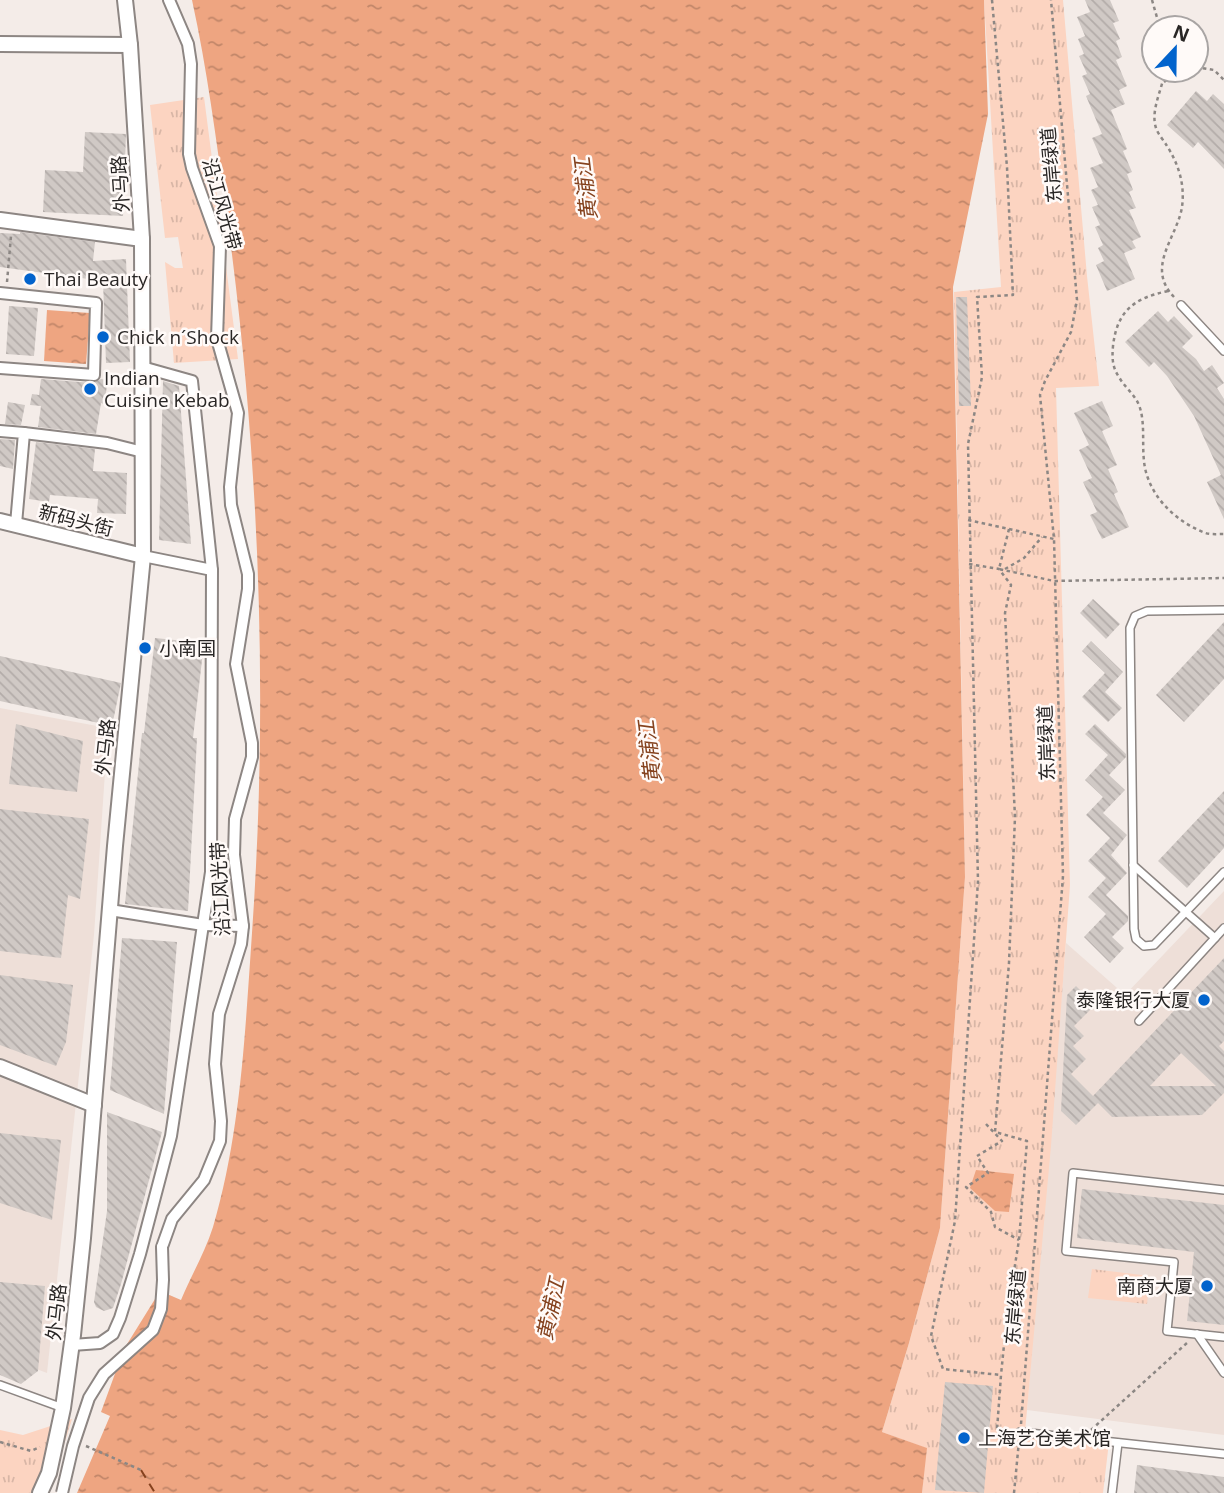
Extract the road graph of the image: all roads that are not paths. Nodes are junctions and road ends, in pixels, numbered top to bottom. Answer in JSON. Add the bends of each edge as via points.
{"nodes":[{"id":1,"x":125,"y":0,"type":"edge"},
{"id":2,"x":169,"y":0,"type":"edge"},
{"id":3,"x":0,"y":44,"type":"edge"},
{"id":4,"x":130,"y":45,"type":"junction"},
{"id":5,"x":6,"y":221,"type":"edge"},
{"id":6,"x":142,"y":239,"type":"junction"},
{"id":7,"x":3,"y":293,"type":"edge"},
{"id":8,"x":1181,"y":305,"type":"road end"},
{"id":9,"x":1224,"y":351,"type":"edge"},
{"id":10,"x":142,"y":367,"type":"junction"},
{"id":11,"x":0,"y":368,"type":"edge"},
{"id":12,"x":0,"y":431,"type":"edge"},
{"id":13,"x":24,"y":433,"type":"junction"},
{"id":14,"x":144,"y":452,"type":"junction"},
{"id":15,"x":0,"y":521,"type":"edge"},
{"id":16,"x":16,"y":524,"type":"junction"},
{"id":17,"x":143,"y":556,"type":"junction"},
{"id":18,"x":212,"y":570,"type":"junction"},
{"id":19,"x":1224,"y":610,"type":"edge"},
{"id":20,"x":1133,"y":865,"type":"junction"},
{"id":21,"x":1224,"y":872,"type":"edge"},
{"id":22,"x":110,"y":910,"type":"junction"},
{"id":23,"x":1185,"y":912,"type":"junction"},
{"id":24,"x":203,"y":925,"type":"junction"},
{"id":25,"x":243,"y":926,"type":"junction"},
{"id":26,"x":1224,"y":928,"type":"edge"},
{"id":27,"x":1214,"y":938,"type":"junction"},
{"id":28,"x":1139,"y":1021,"type":"dead end"},
{"id":29,"x":0,"y":1067,"type":"edge"},
{"id":30,"x":94,"y":1105,"type":"junction"},
{"id":31,"x":1224,"y":1189,"type":"edge"},
{"id":32,"x":1197,"y":1334,"type":"junction"},
{"id":33,"x":1224,"y":1337,"type":"edge"},
{"id":34,"x":72,"y":1345,"type":"junction"},
{"id":35,"x":1224,"y":1373,"type":"edge"},
{"id":36,"x":0,"y":1385,"type":"edge"},
{"id":37,"x":63,"y":1408,"type":"junction"},
{"id":38,"x":1020,"y":1432,"type":"road end"},
{"id":39,"x":1118,"y":1443,"type":"junction"},
{"id":40,"x":1224,"y":1454,"type":"edge"},
{"id":41,"x":40,"y":1493,"type":"edge"},
{"id":42,"x":62,"y":1493,"type":"edge"},
{"id":43,"x":1112,"y":1493,"type":"edge"}],
"edges":[{"from":1,"to":4,"type":"street","name":"外马路"},
{"from":2,"to":25,"type":"street","name":"沿江风光带","via":[[188,44],[189,154],[220,246],[217,339],[239,413],[230,487],[248,589],[236,664],[252,743],[235,819],[234,855]]},
{"from":3,"to":4,"type":"street"},
{"from":4,"to":6,"type":"street","name":"外马路"},
{"from":5,"to":6,"type":"street"},
{"from":6,"to":10,"type":"street","name":"外马路"},
{"from":7,"to":11,"type":"street","via":[[96,303],[94,375]]},
{"from":8,"to":9,"type":"lane"},
{"from":10,"to":14,"type":"street","name":"外马路"},
{"from":10,"to":18,"type":"street","via":[[192,381]]},
{"from":12,"to":13,"type":"street"},
{"from":13,"to":14,"type":"street"},
{"from":13,"to":16,"type":"street"},
{"from":14,"to":17,"type":"street","name":"外马路"},
{"from":15,"to":16,"type":"street","name":"新码头街"},
{"from":16,"to":17,"type":"street","name":"新码头街"},
{"from":17,"to":18,"type":"street"},
{"from":17,"to":22,"type":"street","name":"外马路"},
{"from":18,"to":24,"type":"street","via":[[211,873]]},
{"from":19,"to":20,"type":"lane","via":[[1147,611],[1135,617],[1130,628]]},
{"from":20,"to":23,"type":"lane"},
{"from":20,"to":23,"type":"lane","via":[[1136,939],[1144,946],[1154,945]]},
{"from":21,"to":23,"type":"lane"},
{"from":22,"to":24,"type":"street"},
{"from":22,"to":30,"type":"street","name":"外马路"},
{"from":23,"to":27,"type":"lane"},
{"from":24,"to":25,"type":"street"},
{"from":24,"to":34,"type":"street","via":[[171,1136],[140,1254],[113,1334],[100,1343]]},
{"from":25,"to":42,"type":"street","name":"沿江风光带","bridge":true,"via":[[219,1014],[215,1064],[220,1141],[204,1180],[172,1219],[162,1247],[161,1308],[153,1330],[104,1374],[89,1398]]},
{"from":26,"to":27,"type":"lane"},
{"from":27,"to":28,"type":"lane"},
{"from":29,"to":30,"type":"street"},
{"from":30,"to":34,"type":"street","name":"外马路"},
{"from":31,"to":32,"type":"lane","via":[[1073,1173],[1066,1251],[1174,1262],[1167,1331]]},
{"from":32,"to":33,"type":"lane"},
{"from":32,"to":35,"type":"lane"},
{"from":34,"to":37,"type":"street","name":"外马路"},
{"from":36,"to":37,"type":"lane"},
{"from":37,"to":41,"type":"street","name":"外马路"},
{"from":38,"to":39,"type":"lane"},
{"from":39,"to":40,"type":"lane"},
{"from":39,"to":43,"type":"lane"}]}
